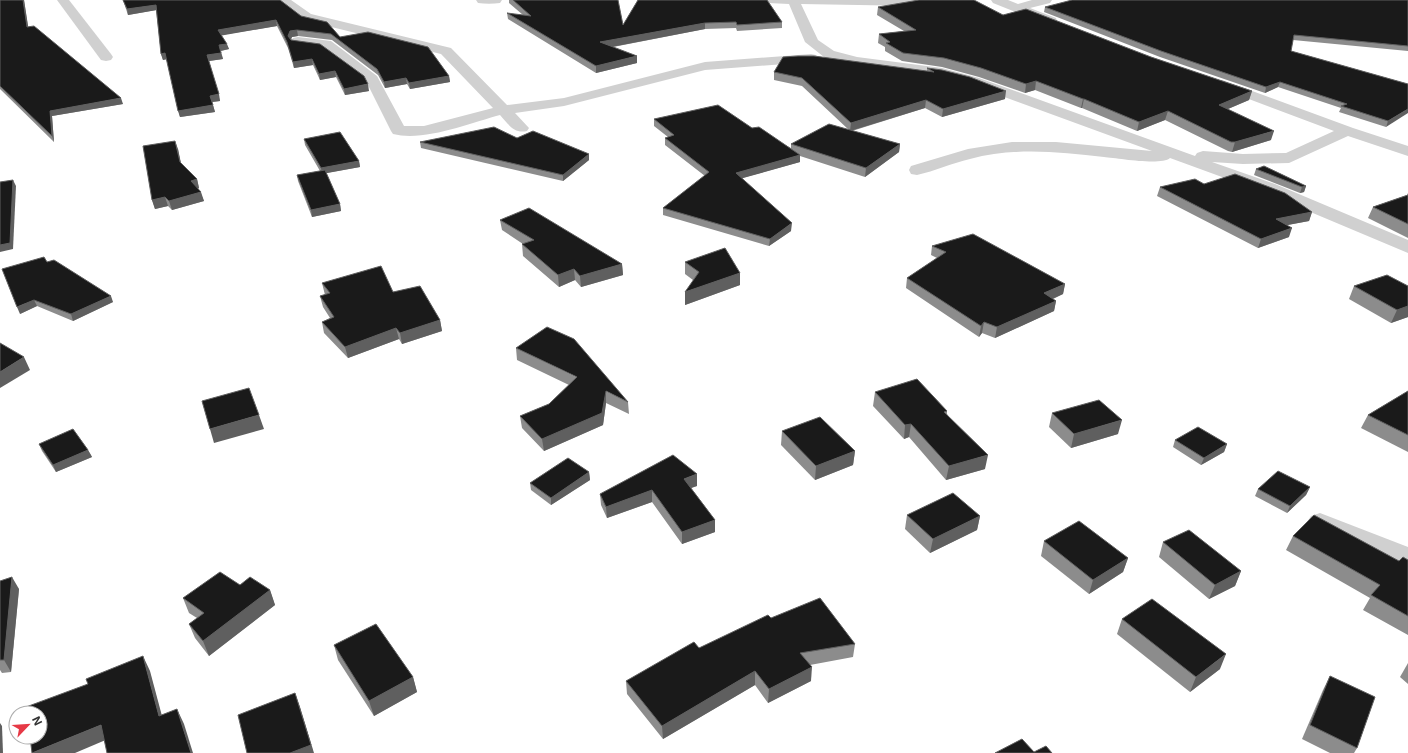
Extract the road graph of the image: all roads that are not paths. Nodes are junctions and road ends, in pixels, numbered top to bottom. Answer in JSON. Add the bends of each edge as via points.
{"nodes":[{"id":1,"x":63,"y":0,"type":"edge"},
{"id":2,"x":283,"y":0,"type":"edge"},
{"id":3,"x":482,"y":0,"type":"edge"},
{"id":4,"x":496,"y":0,"type":"edge"},
{"id":5,"x":772,"y":0,"type":"edge"},
{"id":6,"x":946,"y":0,"type":"edge"},
{"id":7,"x":997,"y":0,"type":"edge"},
{"id":8,"x":1046,"y":0,"type":"edge"},
{"id":9,"x":794,"y":2,"type":"junction"},
{"id":10,"x":1017,"y":8,"type":"junction"},
{"id":11,"x":1060,"y":25,"type":"edge"},
{"id":12,"x":298,"y":41,"type":"edge"},
{"id":13,"x":106,"y":57,"type":"dead end"},
{"id":14,"x":848,"y":59,"type":"junction"},
{"id":15,"x":1212,"y":81,"type":"edge"},
{"id":16,"x":503,"y":110,"type":"junction"},
{"id":17,"x":521,"y":128,"type":"dead end"},
{"id":18,"x":1347,"y":131,"type":"junction"},
{"id":19,"x":1408,"y":151,"type":"edge"},
{"id":20,"x":1182,"y":156,"type":"junction"},
{"id":21,"x":918,"y":170,"type":"dead end"},
{"id":22,"x":1408,"y":247,"type":"edge"},
{"id":23,"x":1317,"y":521,"type":"edge"},
{"id":24,"x":1408,"y":558,"type":"edge"}],
"edges":[{"from":1,"to":13,"type":"street"},
{"from":2,"to":16,"type":"street","via":[[307,17],[446,51]]},
{"from":3,"to":4,"type":"street"},
{"from":5,"to":9,"type":"street"},
{"from":6,"to":9,"type":"street"},
{"from":7,"to":10,"type":"street"},
{"from":8,"to":10,"type":"street"},
{"from":9,"to":14,"type":"street","via":[[812,42],[829,54]]},
{"from":10,"to":11,"type":"street"},
{"from":12,"to":16,"type":"street","via":[[326,44],[372,80],[399,131],[424,131]]},
{"from":14,"to":16,"type":"street","via":[[798,58],[705,66],[564,102]]},
{"from":14,"to":20,"type":"street","via":[[942,72],[974,81]]},
{"from":15,"to":18,"type":"street"},
{"from":16,"to":17,"type":"street"},
{"from":18,"to":19,"type":"street"},
{"from":18,"to":20,"type":"street","via":[[1289,158]]},
{"from":20,"to":21,"type":"street","via":[[1144,156],[1056,146],[1012,147],[968,154]]},
{"from":20,"to":22,"type":"street","via":[[1269,188]]},
{"from":23,"to":24,"type":"street"}]}
